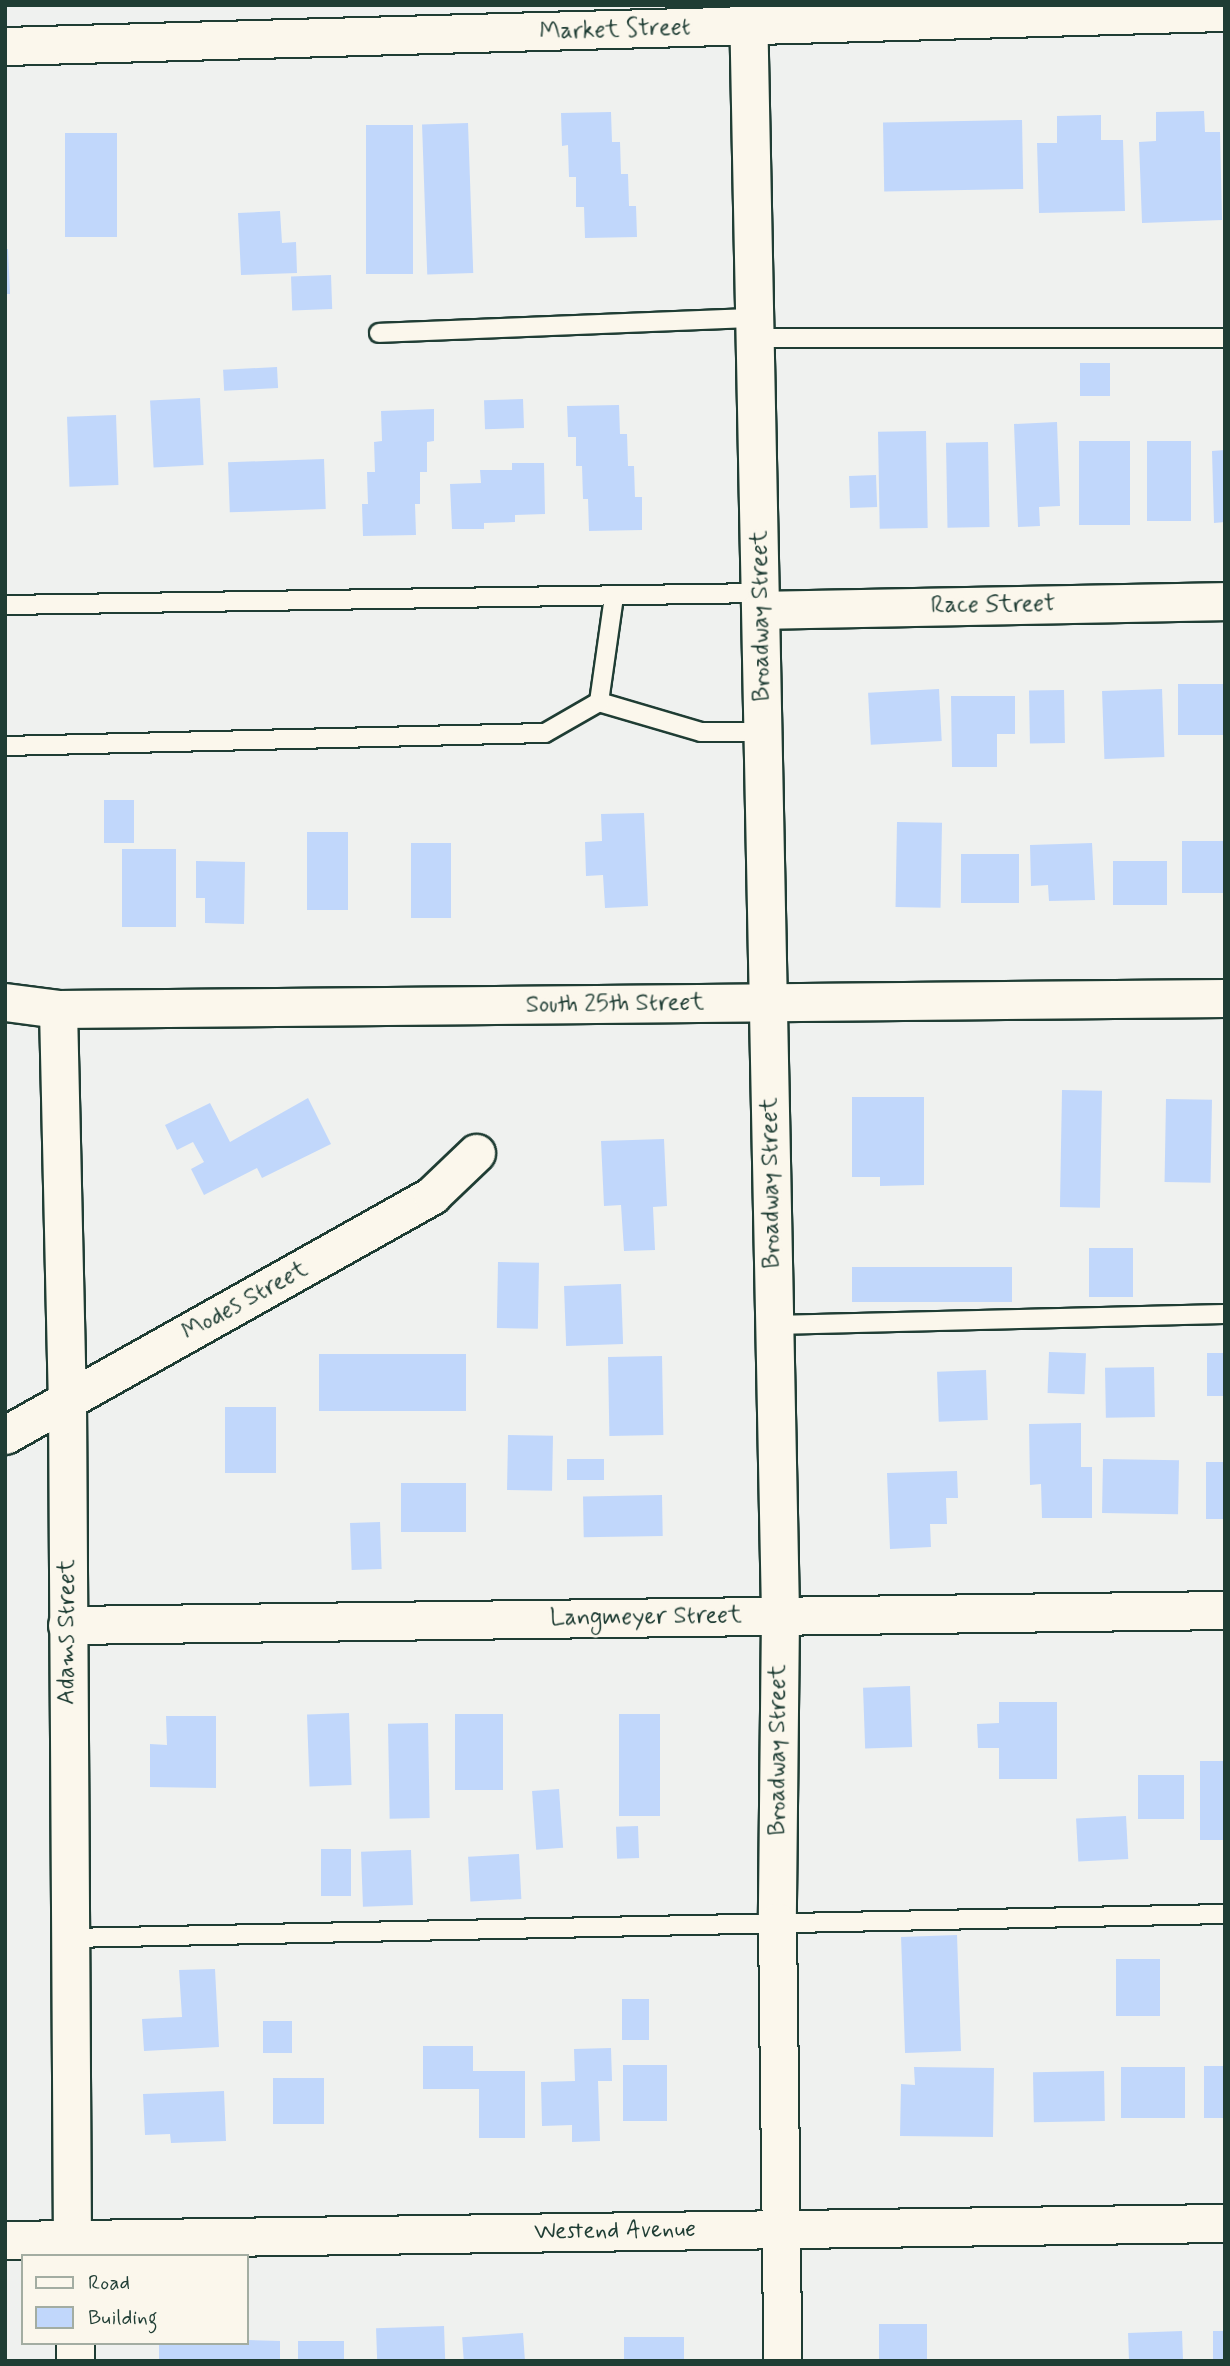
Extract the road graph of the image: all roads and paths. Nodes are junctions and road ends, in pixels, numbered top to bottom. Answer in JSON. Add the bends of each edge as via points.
{"nodes":[{"id":1,"x":1225,"y":12,"type":"edge"},
{"id":2,"x":748,"y":16,"type":"edge"},
{"id":3,"x":5,"y":46,"type":"edge"},
{"id":4,"x":755,"y":328,"type":"junction"},
{"id":5,"x":379,"y":333,"type":"dead end"},
{"id":6,"x":1225,"y":338,"type":"edge"},
{"id":7,"x":614,"y":596,"type":"junction"},
{"id":8,"x":1225,"y":601,"type":"edge"},
{"id":9,"x":761,"y":602,"type":"junction"},
{"id":10,"x":5,"y":605,"type":"edge"},
{"id":11,"x":599,"y":702,"type":"junction"},
{"id":12,"x":763,"y":732,"type":"junction"},
{"id":13,"x":5,"y":746,"type":"edge"},
{"id":14,"x":1225,"y":998,"type":"edge"},
{"id":15,"x":5,"y":1002,"type":"edge"},
{"id":16,"x":767,"y":1003,"type":"junction"},
{"id":17,"x":58,"y":1009,"type":"junction"},
{"id":18,"x":476,"y":1153,"type":"dead end"},
{"id":19,"x":1225,"y":1314,"type":"edge"},
{"id":20,"x":773,"y":1325,"type":"junction"},
{"id":21,"x":67,"y":1401,"type":"junction"},
{"id":22,"x":5,"y":1436,"type":"edge"},
{"id":23,"x":1225,"y":1609,"type":"edge"},
{"id":24,"x":779,"y":1615,"type":"junction"},
{"id":25,"x":66,"y":1625,"type":"junction"},
{"id":26,"x":1225,"y":1914,"type":"edge"},
{"id":27,"x":777,"y":1922,"type":"junction"},
{"id":28,"x":69,"y":1938,"type":"junction"},
{"id":29,"x":1225,"y":2223,"type":"edge"},
{"id":30,"x":778,"y":2230,"type":"junction"},
{"id":31,"x":5,"y":2240,"type":"edge"},
{"id":32,"x":72,"y":2247,"type":"edge"},
{"id":33,"x":782,"y":2361,"type":"edge"}],
"edges":[{"from":1,"to":2,"type":"street","name":"Market Street"},
{"from":2,"to":3,"type":"street","name":"Market Street"},
{"from":2,"to":4,"type":"street","name":"Broadway Street"},
{"from":4,"to":5,"type":"lane"},
{"from":4,"to":6,"type":"lane"},
{"from":4,"to":9,"type":"street","name":"Broadway Street"},
{"from":7,"to":9,"type":"lane"},
{"from":7,"to":10,"type":"lane"},
{"from":7,"to":11,"type":"lane"},
{"from":8,"to":9,"type":"street","name":"Race Street"},
{"from":9,"to":12,"type":"street","name":"Broadway Street"},
{"from":11,"to":12,"type":"lane","via":[[701,732]]},
{"from":11,"to":13,"type":"lane","via":[[545,733]]},
{"from":12,"to":16,"type":"street","name":"Broadway Street"},
{"from":14,"to":16,"type":"street","name":"South 25th Street"},
{"from":15,"to":17,"type":"street","name":"South 25th Street"},
{"from":16,"to":17,"type":"street","name":"South 25th Street"},
{"from":16,"to":20,"type":"street","name":"Broadway Street"},
{"from":17,"to":21,"type":"street","name":"Adams Street"},
{"from":18,"to":21,"type":"street","name":"Modes Street","via":[[432,1195]]},
{"from":19,"to":20,"type":"lane"},
{"from":20,"to":24,"type":"street","name":"Broadway Street"},
{"from":21,"to":22,"type":"street","name":"Modes Street"},
{"from":21,"to":25,"type":"street","name":"Adams Street"},
{"from":23,"to":24,"type":"street","name":"Langmeyer Street"},
{"from":24,"to":25,"type":"street","name":"Langmeyer Street"},
{"from":24,"to":27,"type":"street","name":"Broadway Street"},
{"from":25,"to":28,"type":"street","name":"Adams Street"},
{"from":26,"to":27,"type":"lane"},
{"from":27,"to":28,"type":"lane"},
{"from":27,"to":30,"type":"street","name":"Broadway Street"},
{"from":28,"to":32,"type":"street","name":"Adams Street"},
{"from":29,"to":30,"type":"street","name":"Westend Avenue"},
{"from":30,"to":32,"type":"street","name":"Westend Avenue"},
{"from":30,"to":33,"type":"street","name":"Broadway Street"},
{"from":31,"to":32,"type":"street","name":"Westend Avenue"}]}
